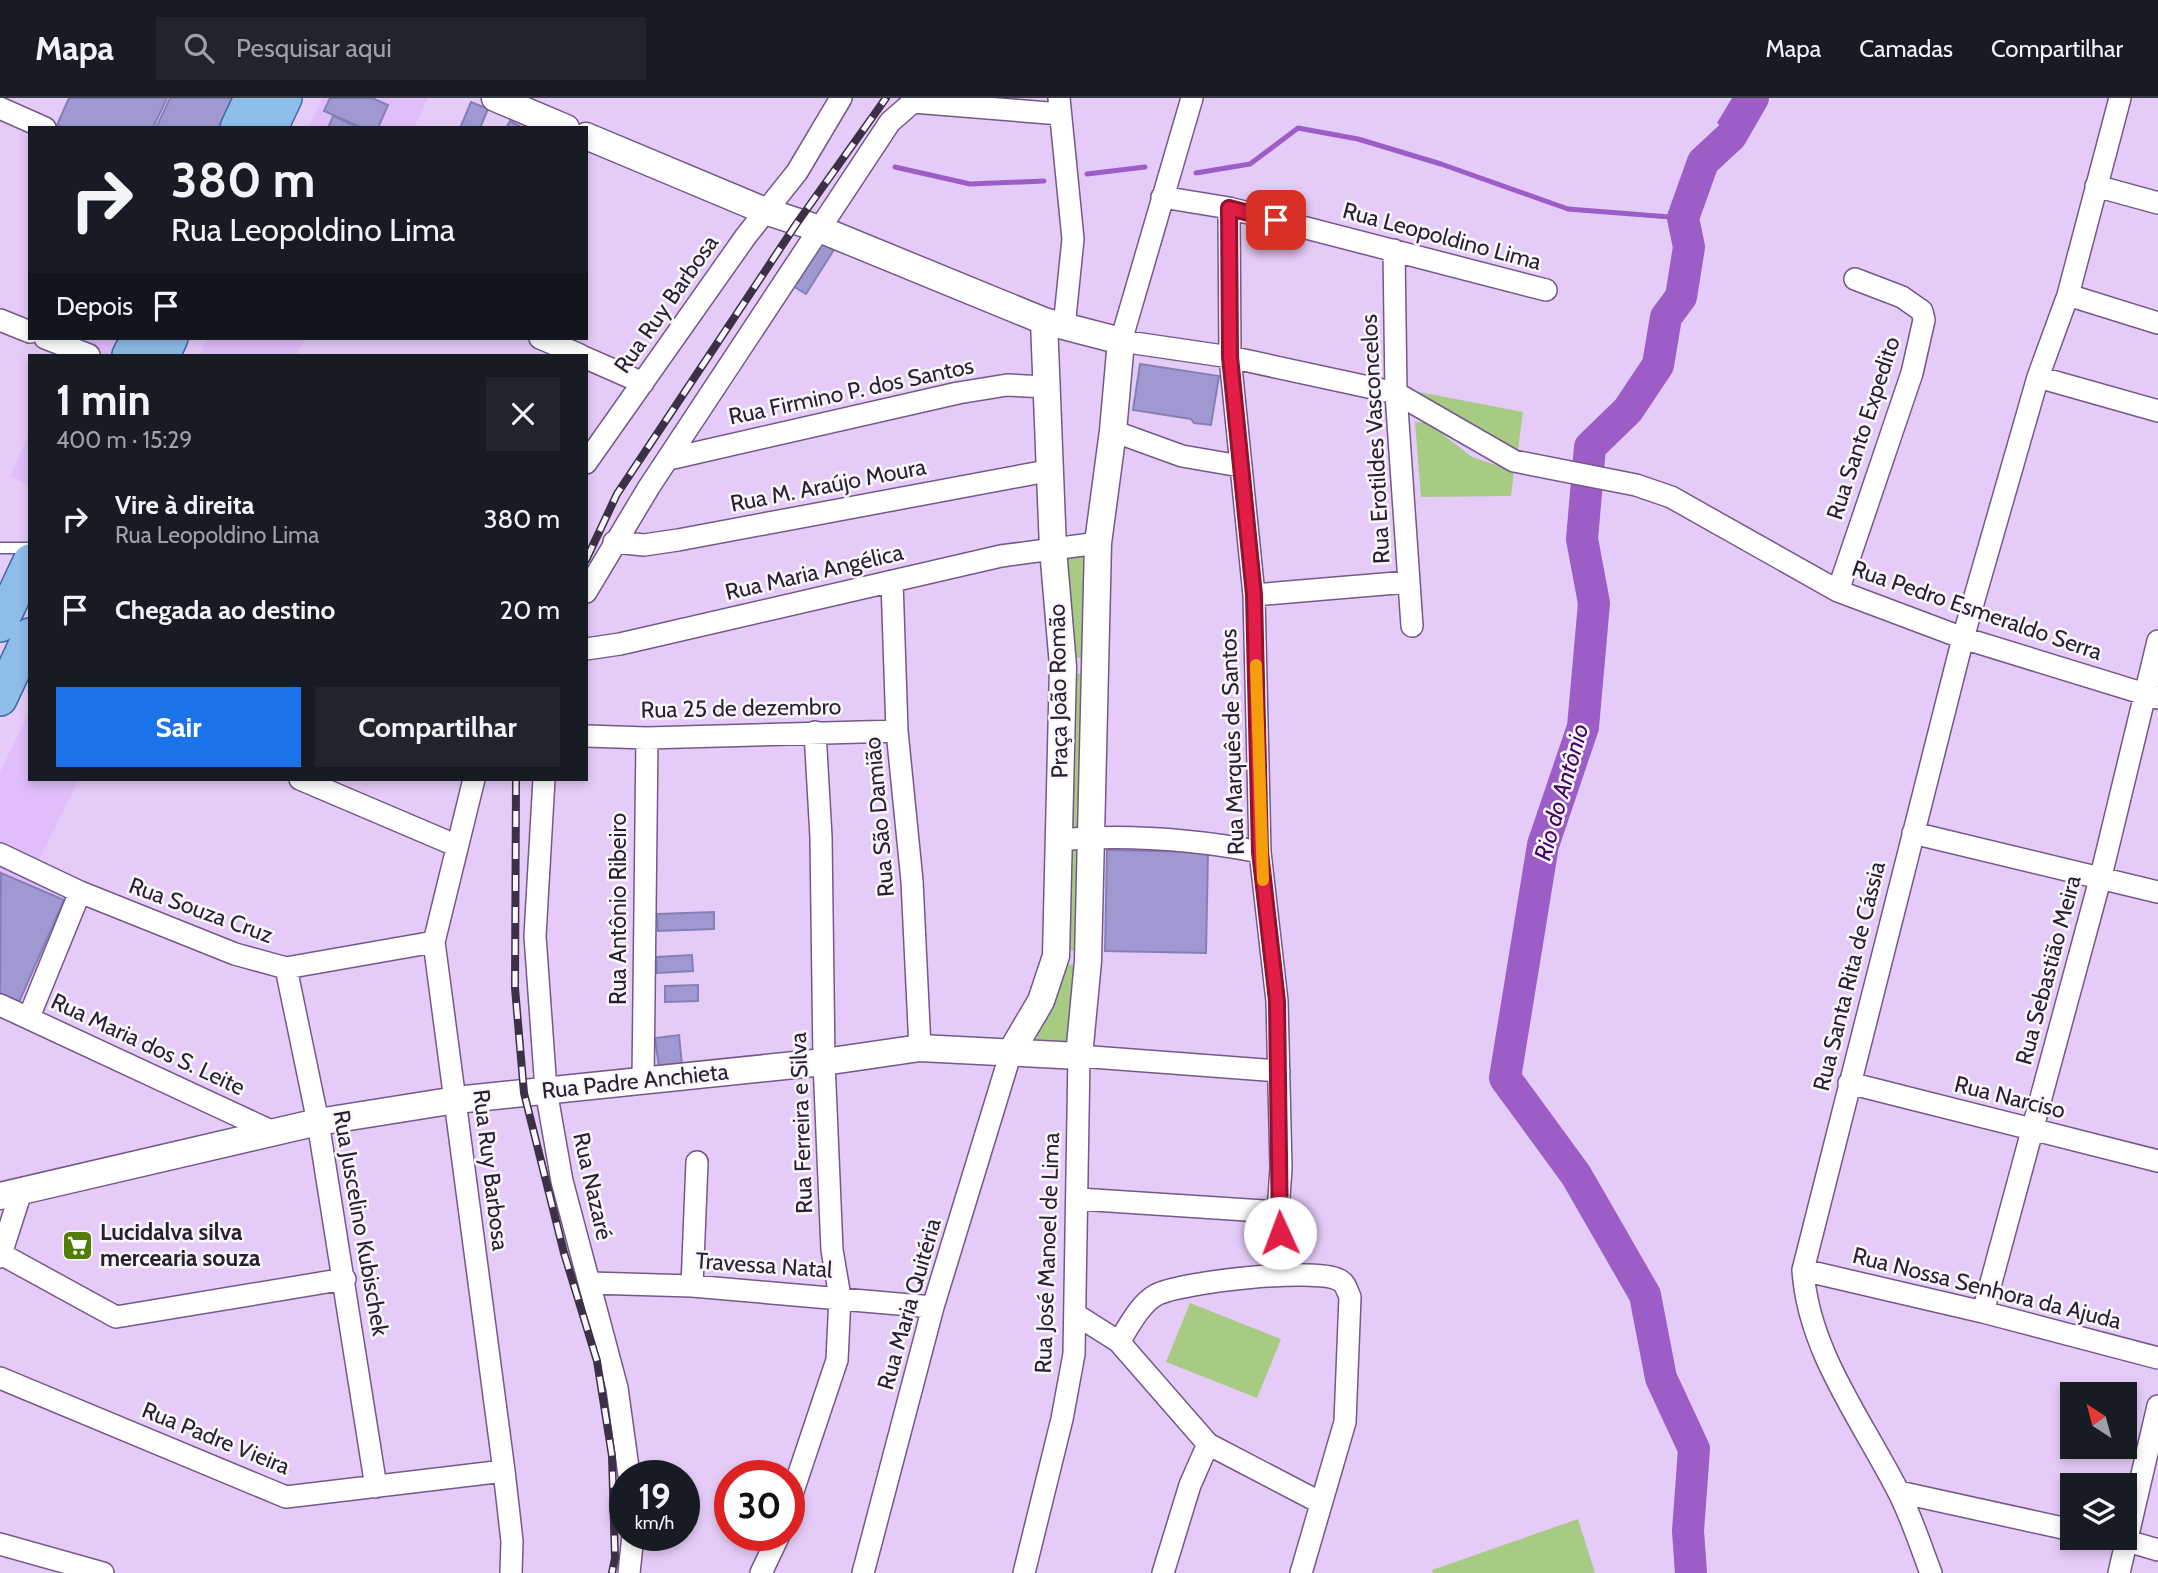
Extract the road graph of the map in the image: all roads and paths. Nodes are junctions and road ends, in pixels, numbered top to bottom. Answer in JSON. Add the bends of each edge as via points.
{"nodes":[{"id":1,"x":285,"y":98,"type":"edge"},
{"id":2,"x":495,"y":98,"type":"edge"},
{"id":3,"x":841,"y":98,"type":"edge"},
{"id":4,"x":1192,"y":98,"type":"edge"},
{"id":5,"x":2120,"y":98,"type":"edge"},
{"id":6,"x":1059,"y":106,"type":"edge"},
{"id":7,"x":0,"y":108,"type":"edge"},
{"id":8,"x":40,"y":126,"type":"edge"},
{"id":9,"x":272,"y":126,"type":"edge"},
{"id":10,"x":561,"y":126,"type":"edge"},
{"id":11,"x":588,"y":137,"type":"edge"},
{"id":12,"x":2096,"y":186,"type":"junction"},
{"id":13,"x":1162,"y":197,"type":"junction"},
{"id":14,"x":2158,"y":203,"type":"edge"},
{"id":15,"x":1229,"y":208,"type":"junction"},
{"id":16,"x":765,"y":211,"type":"junction"},
{"id":17,"x":807,"y":226,"type":"junction"},
{"id":18,"x":1394,"y":250,"type":"junction"},
{"id":19,"x":1855,"y":279,"type":"dead end"},
{"id":20,"x":1546,"y":290,"type":"dead end"},
{"id":21,"x":2068,"y":295,"type":"junction"},
{"id":22,"x":0,"y":320,"type":"edge"},
{"id":23,"x":2158,"y":323,"type":"edge"},
{"id":24,"x":1054,"y":324,"type":"junction"},
{"id":25,"x":28,"y":331,"type":"edge"},
{"id":26,"x":50,"y":340,"type":"edge"},
{"id":27,"x":545,"y":340,"type":"edge"},
{"id":28,"x":1121,"y":341,"type":"junction"},
{"id":29,"x":86,"y":354,"type":"edge"},
{"id":30,"x":578,"y":354,"type":"edge"},
{"id":31,"x":1230,"y":357,"type":"junction"},
{"id":32,"x":588,"y":359,"type":"edge"},
{"id":33,"x":2038,"y":377,"type":"junction"},
{"id":34,"x":643,"y":383,"type":"junction"},
{"id":35,"x":1046,"y":387,"type":"junction"},
{"id":36,"x":1396,"y":393,"type":"junction"},
{"id":37,"x":2158,"y":411,"type":"edge"},
{"id":38,"x":1113,"y":431,"type":"junction"},
{"id":39,"x":669,"y":458,"type":"junction"},
{"id":40,"x":588,"y":460,"type":"edge"},
{"id":41,"x":1240,"y":466,"type":"junction"},
{"id":42,"x":1052,"y":470,"type":"junction"},
{"id":43,"x":614,"y":541,"type":"junction"},
{"id":44,"x":1098,"y":543,"type":"junction"},
{"id":45,"x":0,"y":548,"type":"edge"},
{"id":46,"x":28,"y":548,"type":"edge"},
{"id":47,"x":1053,"y":549,"type":"junction"},
{"id":48,"x":28,"y":565,"type":"edge"},
{"id":49,"x":892,"y":581,"type":"junction"},
{"id":50,"x":1408,"y":582,"type":"junction"},
{"id":51,"x":588,"y":588,"type":"edge"},
{"id":52,"x":1838,"y":591,"type":"junction"},
{"id":53,"x":1254,"y":595,"type":"junction"},
{"id":54,"x":0,"y":625,"type":"edge"},
{"id":55,"x":1412,"y":626,"type":"dead end"},
{"id":56,"x":1964,"y":638,"type":"junction"},
{"id":57,"x":2158,"y":641,"type":"edge"},
{"id":58,"x":27,"y":648,"type":"edge"},
{"id":59,"x":588,"y":649,"type":"edge"},
{"id":60,"x":1063,"y":666,"type":"junction"},
{"id":61,"x":1094,"y":670,"type":"junction"},
{"id":62,"x":0,"y":697,"type":"edge"},
{"id":63,"x":2151,"y":697,"type":"edge"},
{"id":64,"x":897,"y":731,"type":"junction"},
{"id":65,"x":815,"y":732,"type":"junction"},
{"id":66,"x":588,"y":736,"type":"edge"},
{"id":67,"x":647,"y":738,"type":"junction"},
{"id":68,"x":309,"y":781,"type":"edge"},
{"id":69,"x":473,"y":781,"type":"edge"},
{"id":70,"x":544,"y":781,"type":"edge"},
{"id":71,"x":327,"y":785,"type":"edge"},
{"id":72,"x":1913,"y":834,"type":"junction"},
{"id":73,"x":1090,"y":837,"type":"junction"},
{"id":74,"x":1058,"y":840,"type":"junction"},
{"id":75,"x":455,"y":845,"type":"junction"},
{"id":76,"x":1260,"y":852,"type":"junction"},
{"id":77,"x":0,"y":854,"type":"edge"},
{"id":78,"x":2101,"y":876,"type":"junction"},
{"id":79,"x":80,"y":892,"type":"junction"},
{"id":80,"x":2158,"y":892,"type":"edge"},
{"id":81,"x":434,"y":942,"type":"junction"},
{"id":82,"x":1056,"y":956,"type":"junction"},
{"id":83,"x":1087,"y":961,"type":"junction"},
{"id":84,"x":286,"y":968,"type":"junction"},
{"id":85,"x":0,"y":1005,"type":"edge"},
{"id":86,"x":29,"y":1017,"type":"junction"},
{"id":87,"x":920,"y":1048,"type":"junction"},
{"id":88,"x":1011,"y":1052,"type":"junction"},
{"id":89,"x":1079,"y":1056,"type":"junction"},
{"id":90,"x":824,"y":1062,"type":"junction"},
{"id":91,"x":1279,"y":1071,"type":"junction"},
{"id":92,"x":643,"y":1081,"type":"junction"},
{"id":93,"x":1849,"y":1083,"type":"junction"},
{"id":94,"x":546,"y":1090,"type":"junction"},
{"id":95,"x":456,"y":1100,"type":"junction"},
{"id":96,"x":318,"y":1122,"type":"junction"},
{"id":97,"x":2032,"y":1129,"type":"junction"},
{"id":98,"x":272,"y":1132,"type":"junction"},
{"id":99,"x":2158,"y":1161,"type":"edge"},
{"id":100,"x":697,"y":1162,"type":"dead end"},
{"id":101,"x":11,"y":1194,"type":"edge"},
{"id":102,"x":1079,"y":1199,"type":"junction"},
{"id":103,"x":1278,"y":1212,"type":"junction"},
{"id":104,"x":1,"y":1256,"type":"edge"},
{"id":105,"x":1802,"y":1270,"type":"junction"},
{"id":106,"x":1284,"y":1275,"type":"junction"},
{"id":107,"x":345,"y":1279,"type":"junction"},
{"id":108,"x":591,"y":1283,"type":"junction"},
{"id":109,"x":692,"y":1286,"type":"junction"},
{"id":110,"x":841,"y":1297,"type":"junction"},
{"id":111,"x":933,"y":1307,"type":"junction"},
{"id":112,"x":1983,"y":1312,"type":"junction"},
{"id":113,"x":1075,"y":1314,"type":"junction"},
{"id":114,"x":1119,"y":1342,"type":"junction"},
{"id":115,"x":2158,"y":1358,"type":"edge"},
{"id":116,"x":0,"y":1378,"type":"edge"},
{"id":117,"x":2158,"y":1406,"type":"edge"},
{"id":118,"x":1208,"y":1444,"type":"junction"},
{"id":119,"x":627,"y":1460,"type":"edge"},
{"id":120,"x":803,"y":1460,"type":"edge"},
{"id":121,"x":504,"y":1471,"type":"junction"},
{"id":122,"x":2137,"y":1484,"type":"edge"},
{"id":123,"x":376,"y":1487,"type":"junction"},
{"id":124,"x":1899,"y":1492,"type":"junction"},
{"id":125,"x":1321,"y":1503,"type":"junction"},
{"id":126,"x":2060,"y":1527,"type":"edge"},
{"id":127,"x":0,"y":1544,"type":"edge"},
{"id":128,"x":2137,"y":1544,"type":"edge"},
{"id":129,"x":2121,"y":1550,"type":"edge"},
{"id":130,"x":2158,"y":1550,"type":"edge"},
{"id":131,"x":631,"y":1551,"type":"edge"},
{"id":132,"x":771,"y":1551,"type":"edge"},
{"id":133,"x":103,"y":1573,"type":"edge"},
{"id":134,"x":511,"y":1573,"type":"edge"},
{"id":135,"x":629,"y":1573,"type":"edge"},
{"id":136,"x":761,"y":1573,"type":"edge"},
{"id":137,"x":863,"y":1573,"type":"edge"},
{"id":138,"x":1024,"y":1573,"type":"edge"},
{"id":139,"x":1163,"y":1573,"type":"edge"},
{"id":140,"x":1301,"y":1573,"type":"edge"},
{"id":141,"x":1931,"y":1573,"type":"edge"},
{"id":142,"x":2119,"y":1573,"type":"edge"}],
"edges":[{"from":1,"to":9,"type":"main road"},
{"from":2,"to":10,"type":"street"},
{"from":3,"to":16,"type":"street","name":"Rua Ruy Barbosa","via":[[797,172]]},
{"from":4,"to":13,"type":"street"},
{"from":5,"to":12,"type":"street","name":"Rua Santa Rita de Cássia"},
{"from":6,"to":17,"type":"street","via":[[913,102],[890,122]]},
{"from":6,"to":24,"type":"street","via":[[1073,239]]},
{"from":7,"to":8,"type":"street"},
{"from":11,"to":16,"type":"street"},
{"from":12,"to":14,"type":"street"},
{"from":12,"to":21,"type":"street","name":"Rua Santa Rita de Cássia"},
{"from":13,"to":15,"type":"street","name":"Rua Leopoldino Lima"},
{"from":13,"to":28,"type":"street"},
{"from":15,"to":18,"type":"street","name":"Rua Leopoldino Lima"},
{"from":15,"to":31,"type":"street","name":"Rua Marquês de Santos"},
{"from":16,"to":17,"type":"street"},
{"from":16,"to":34,"type":"street","name":"Rua Ruy Barbosa"},
{"from":17,"to":24,"type":"street"},
{"from":17,"to":39,"type":"street"},
{"from":18,"to":20,"type":"street","name":"Rua Leopoldino Lima"},
{"from":18,"to":36,"type":"street","name":"Rua Erotildes Vasconcelos"},
{"from":19,"to":52,"type":"street","name":"Rua Santo Expedito","via":[[1902,297],[1922,311],[1924,320],[1912,373]]},
{"from":21,"to":23,"type":"street"},
{"from":21,"to":33,"type":"street","name":"Rua Santa Rita de Cássia"},
{"from":22,"to":25,"type":"street"},
{"from":24,"to":28,"type":"street"},
{"from":24,"to":35,"type":"street","name":"Praça João Romão"},
{"from":26,"to":29,"type":"street"},
{"from":27,"to":30,"type":"street"},
{"from":28,"to":31,"type":"street","name":"Rua Pedro Esmeraldo Serra"},
{"from":28,"to":38,"type":"street","name":"Praça João Romão"},
{"from":31,"to":36,"type":"street","name":"Rua Pedro Esmeraldo Serra"},
{"from":31,"to":41,"type":"street","name":"Rua Marquês de Santos"},
{"from":32,"to":34,"type":"street"},
{"from":33,"to":37,"type":"street"},
{"from":33,"to":56,"type":"street","name":"Rua Santa Rita de Cássia"},
{"from":34,"to":40,"type":"street","name":"Rua Ruy Barbosa"},
{"from":35,"to":39,"type":"street","name":"Rua Firmino P. dos Santos","via":[[1007,385],[958,393]]},
{"from":35,"to":42,"type":"street","name":"Praça João Romão"},
{"from":36,"to":50,"type":"street","name":"Rua Erotildes Vasconcelos"},
{"from":36,"to":52,"type":"street","name":"Rua Pedro Esmeraldo Serra","via":[[1514,461],[1636,485],[1671,497]]},
{"from":38,"to":41,"type":"street","via":[[1182,456]]},
{"from":38,"to":44,"type":"street","name":"Praça João Romão"},
{"from":39,"to":43,"type":"street"},
{"from":41,"to":53,"type":"street","name":"Rua Marquês de Santos"},
{"from":42,"to":43,"type":"street","name":"Rua M. Araújo Moura","via":[[678,540],[644,545]]},
{"from":42,"to":47,"type":"street","name":"Praça João Romão"},
{"from":43,"to":51,"type":"street"},
{"from":44,"to":47,"type":"street","name":"Rua Maria Angélica"},
{"from":44,"to":61,"type":"street","name":"Praça João Romão"},
{"from":45,"to":46,"type":"lane"},
{"from":47,"to":49,"type":"street","name":"Rua Maria Angélica"},
{"from":47,"to":60,"type":"street","name":"Praça João Romão"},
{"from":48,"to":54,"type":"main road"},
{"from":49,"to":59,"type":"street","name":"Rua Maria Angélica"},
{"from":49,"to":64,"type":"street","name":"Rua São Damião"},
{"from":50,"to":53,"type":"street"},
{"from":50,"to":55,"type":"street","name":"Rua Erotildes Vasconcelos"},
{"from":52,"to":56,"type":"street","name":"Rua Pedro Esmeraldo Serra"},
{"from":53,"to":76,"type":"street","name":"Rua Marquês de Santos"},
{"from":56,"to":63,"type":"street","name":"Rua Pedro Esmeraldo Serra"},
{"from":56,"to":72,"type":"street","name":"Rua Santa Rita de Cássia"},
{"from":57,"to":63,"type":"street","name":"Rua Sebastião Meira"},
{"from":58,"to":62,"type":"main road"},
{"from":60,"to":61,"type":"street"},
{"from":60,"to":74,"type":"street","name":"Praça João Romão"},
{"from":61,"to":73,"type":"street","name":"Praça João Romão"},
{"from":63,"to":78,"type":"street","name":"Rua Sebastião Meira"},
{"from":64,"to":65,"type":"street","name":"Rua 25 de dezembro"},
{"from":64,"to":87,"type":"street","name":"Rua São Damião","via":[[912,881]]},
{"from":65,"to":67,"type":"street","name":"Rua 25 de dezembro"},
{"from":65,"to":90,"type":"street","name":"Rua Ferreira e Silva"},
{"from":66,"to":67,"type":"street","name":"Rua 25 de dezembro"},
{"from":67,"to":92,"type":"street","name":"Rua Antônio Ribeiro"},
{"from":68,"to":71,"type":"street"},
{"from":69,"to":75,"type":"street","name":"Rua Ruy Barbosa"},
{"from":70,"to":94,"type":"street","name":"Rua Nazaré","via":[[535,936]]},
{"from":71,"to":75,"type":"street"},
{"from":72,"to":78,"type":"street"},
{"from":72,"to":93,"type":"street","name":"Rua Santa Rita de Cássia"},
{"from":73,"to":74,"type":"street"},
{"from":73,"to":76,"type":"street","via":[[1201,841]]},
{"from":73,"to":83,"type":"street","name":"Praça João Romão"},
{"from":74,"to":82,"type":"street","name":"Praça João Romão"},
{"from":75,"to":81,"type":"street","name":"Rua Ruy Barbosa"},
{"from":76,"to":91,"type":"street","name":"Rua Marquês de Santos","via":[[1277,1001]]},
{"from":77,"to":79,"type":"street","name":"Rua Souza Cruz"},
{"from":78,"to":80,"type":"street"},
{"from":78,"to":97,"type":"street","name":"Rua Sebastião Meira"},
{"from":79,"to":84,"type":"street","name":"Rua Souza Cruz","via":[[235,954]]},
{"from":79,"to":86,"type":"street"},
{"from":81,"to":84,"type":"street","name":"Rua Souza Cruz"},
{"from":81,"to":95,"type":"street","name":"Rua Ruy Barbosa"},
{"from":82,"to":83,"type":"street"},
{"from":82,"to":88,"type":"street","name":"Praça João Romão","via":[[1041,1001]]},
{"from":83,"to":89,"type":"street","name":"Praça João Romão"},
{"from":84,"to":96,"type":"street","name":"Rua Juscelino Kubischek"},
{"from":85,"to":86,"type":"street","name":"Rua Maria dos S. Leite"},
{"from":86,"to":98,"type":"street","name":"Rua Maria dos S. Leite"},
{"from":87,"to":88,"type":"street","name":"Rua Padre Anchieta"},
{"from":87,"to":90,"type":"street","name":"Rua Padre Anchieta"},
{"from":88,"to":89,"type":"street","name":"Rua Padre Anchieta"},
{"from":88,"to":111,"type":"street","name":"Rua Maria Quitéria"},
{"from":89,"to":91,"type":"street","name":"Rua Padre Anchieta"},
{"from":89,"to":102,"type":"street","name":"Rua José Manoel de Lima"},
{"from":90,"to":92,"type":"street","name":"Rua Padre Anchieta"},
{"from":90,"to":110,"type":"street","name":"Rua Ferreira e Silva","via":[[832,1250]]},
{"from":91,"to":103,"type":"street","name":"Rua Marquês de Santos"},
{"from":92,"to":94,"type":"street","name":"Rua Padre Anchieta"},
{"from":93,"to":97,"type":"street","name":"Rua Narciso"},
{"from":93,"to":105,"type":"street","name":"Rua Santa Rita de Cássia"},
{"from":94,"to":95,"type":"street","name":"Rua Padre Anchieta"},
{"from":94,"to":108,"type":"street","name":"Rua Nazaré","via":[[562,1181]]},
{"from":95,"to":96,"type":"street","name":"Rua Padre Anchieta"},
{"from":95,"to":121,"type":"street","name":"Rua Ruy Barbosa"},
{"from":96,"to":98,"type":"street","name":"Rua Padre Anchieta"},
{"from":96,"to":107,"type":"street","name":"Rua Juscelino Kubischek"},
{"from":97,"to":99,"type":"street","name":"Rua Narciso"},
{"from":97,"to":112,"type":"street","name":"Rua Sebastião Meira"},
{"from":98,"to":101,"type":"street","name":"Rua Padre Anchieta"},
{"from":100,"to":109,"type":"street"},
{"from":101,"to":104,"type":"street"},
{"from":102,"to":103,"type":"street"},
{"from":102,"to":113,"type":"street","name":"Rua José Manoel de Lima"},
{"from":103,"to":106,"type":"street","name":"Rua Marquês de Santos"},
{"from":104,"to":107,"type":"street","via":[[116,1317]]},
{"from":105,"to":112,"type":"street","name":"Rua Nossa Senhora da Ajuda"},
{"from":105,"to":124,"type":"street","name":"Rua Santa Rita de Cássia","via":[[1805,1303],[1819,1343]]},
{"from":106,"to":114,"type":"street","via":[[1173,1286],[1152,1297]]},
{"from":106,"to":125,"type":"street","via":[[1331,1278],[1345,1284],[1350,1297],[1345,1422]]},
{"from":107,"to":123,"type":"street","name":"Rua Juscelino Kubischek"},
{"from":108,"to":109,"type":"street","name":"Travessa Natal"},
{"from":108,"to":119,"type":"street","name":"Rua Nazaré","via":[[617,1388]]},
{"from":109,"to":110,"type":"street","name":"Travessa Natal"},
{"from":110,"to":111,"type":"street","name":"Travessa Natal"},
{"from":110,"to":120,"type":"street","name":"Rua Ferreira e Silva","via":[[837,1360]]},
{"from":111,"to":137,"type":"street","name":"Rua Maria Quitéria"},
{"from":112,"to":115,"type":"street","name":"Rua Nossa Senhora da Ajuda"},
{"from":113,"to":114,"type":"street"},
{"from":113,"to":138,"type":"street","name":"Rua José Manoel de Lima","via":[[1062,1419]]},
{"from":114,"to":118,"type":"street"},
{"from":116,"to":123,"type":"street","name":"Rua Padre Vieira","via":[[286,1497]]},
{"from":117,"to":122,"type":"street"},
{"from":118,"to":125,"type":"street"},
{"from":118,"to":139,"type":"street"},
{"from":121,"to":123,"type":"street","name":"Rua Padre Vieira"},
{"from":121,"to":134,"type":"street","name":"Rua Ruy Barbosa"},
{"from":124,"to":126,"type":"street"},
{"from":124,"to":141,"type":"street","name":"Rua Santa Rita de Cássia"},
{"from":125,"to":140,"type":"street"},
{"from":127,"to":133,"type":"street"},
{"from":128,"to":130,"type":"street"},
{"from":129,"to":142,"type":"street"},
{"from":131,"to":135,"type":"street"},
{"from":132,"to":136,"type":"street"}]}
